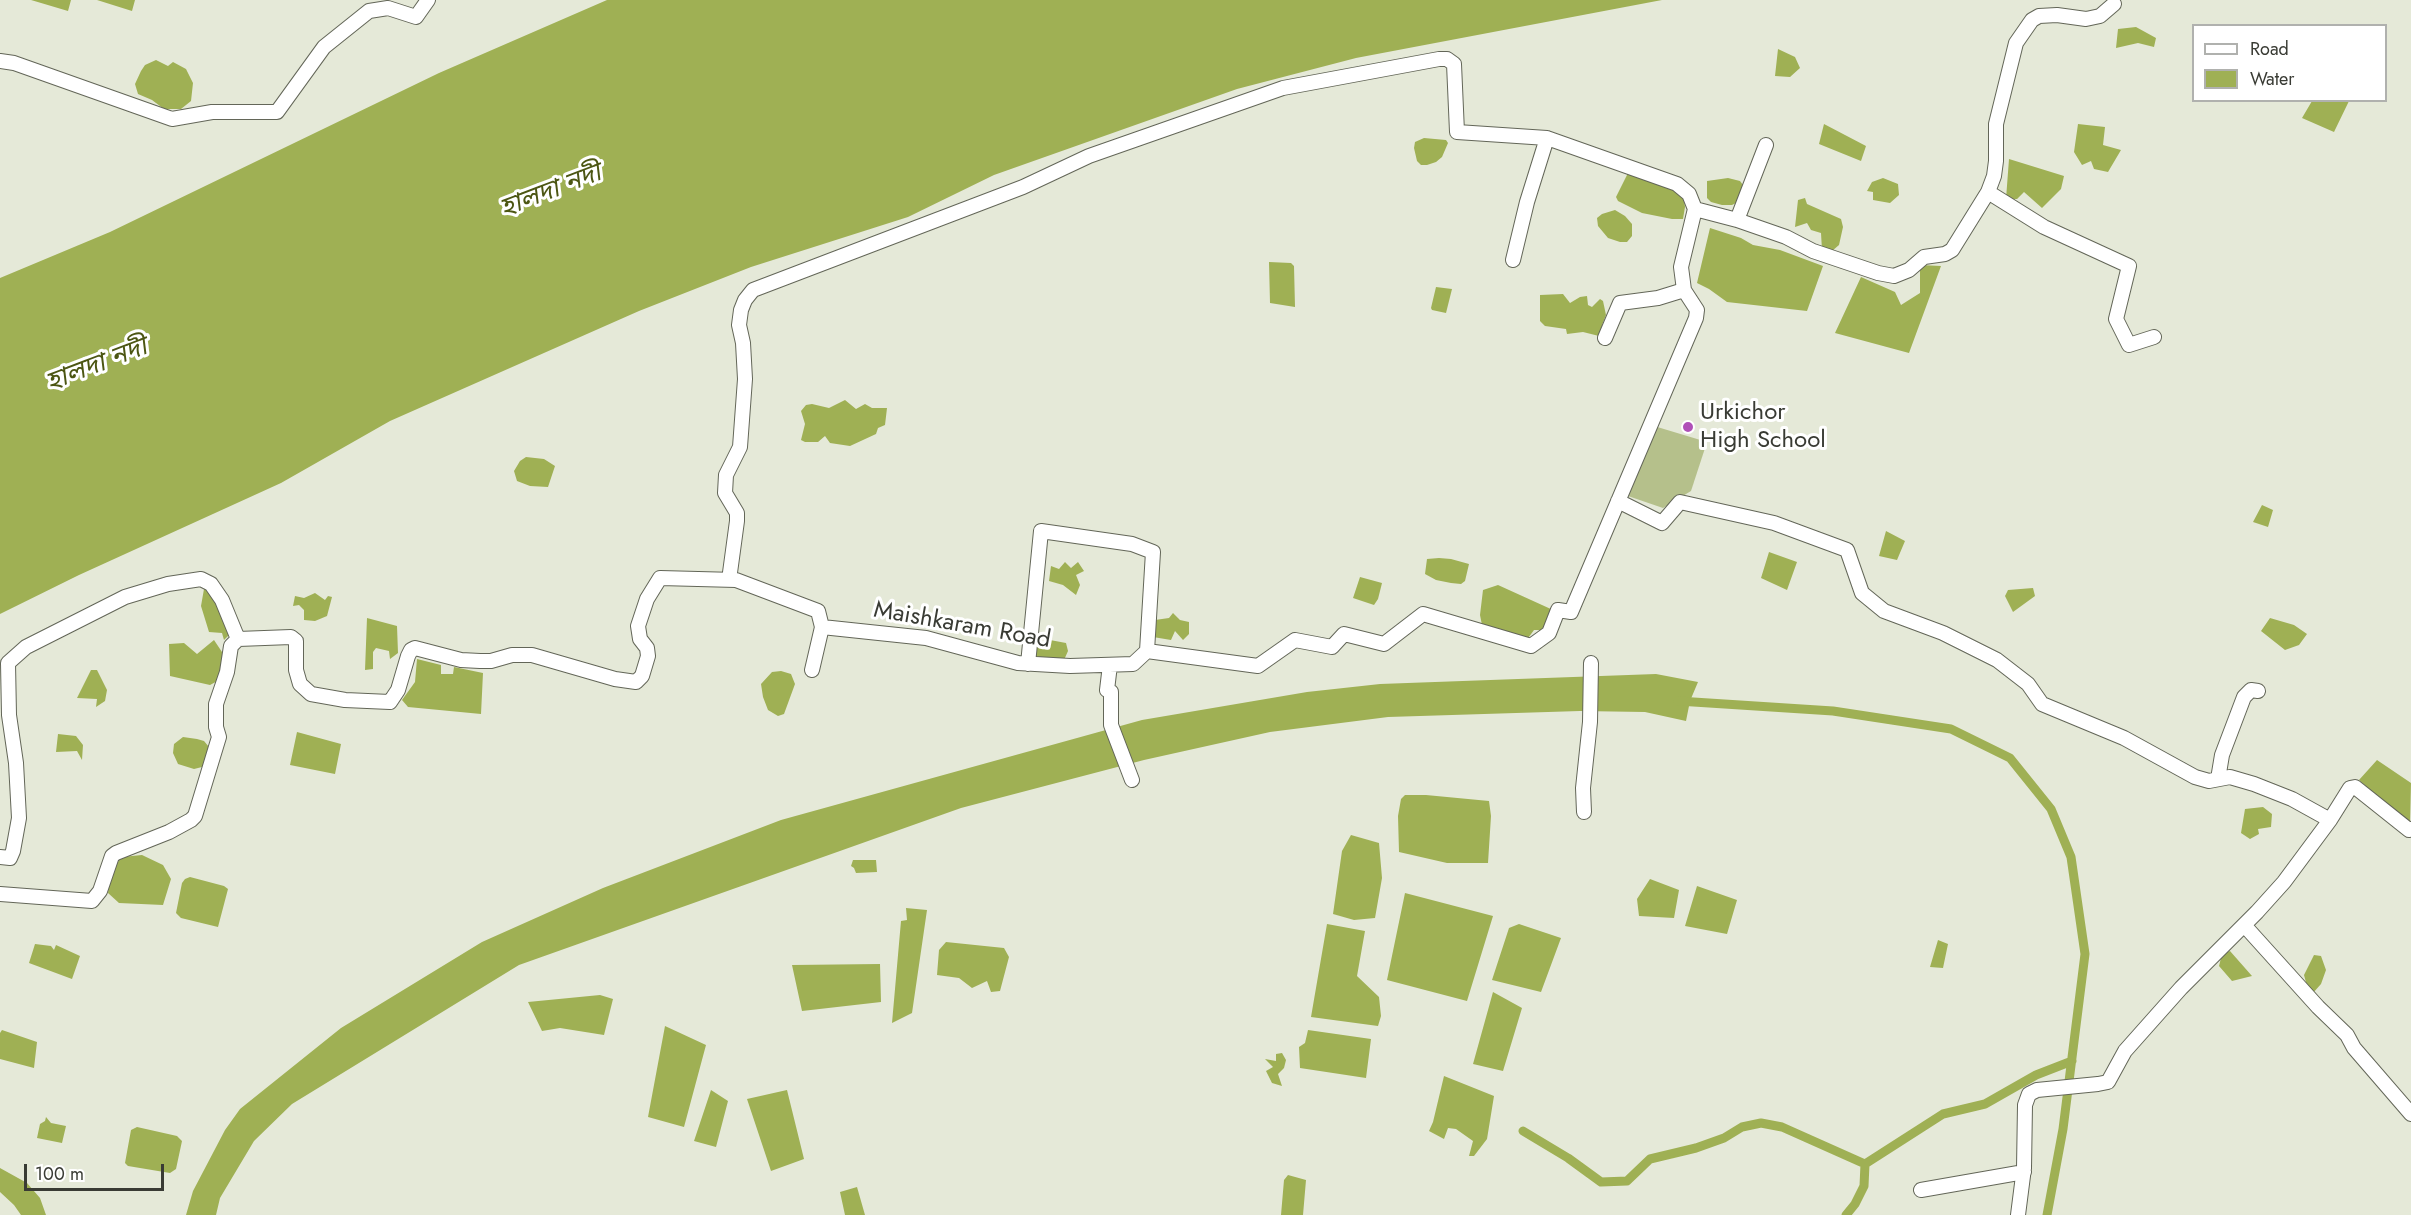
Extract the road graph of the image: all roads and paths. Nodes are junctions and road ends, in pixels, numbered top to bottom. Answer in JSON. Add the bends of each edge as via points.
{"nodes":[{"id":1,"x":428,"y":0,"type":"edge"},
{"id":2,"x":2114,"y":4,"type":"dead end"},
{"id":3,"x":0,"y":61,"type":"edge"},
{"id":4,"x":1547,"y":138,"type":"junction"},
{"id":5,"x":1766,"y":145,"type":"dead end"},
{"id":6,"x":1988,"y":192,"type":"junction"},
{"id":7,"x":1695,"y":209,"type":"junction"},
{"id":8,"x":1737,"y":220,"type":"junction"},
{"id":9,"x":1514,"y":260,"type":"dead end"},
{"id":10,"x":1684,"y":290,"type":"junction"},
{"id":11,"x":2154,"y":337,"type":"dead end"},
{"id":12,"x":1605,"y":338,"type":"dead end"},
{"id":13,"x":1618,"y":501,"type":"junction"},
{"id":14,"x":729,"y":580,"type":"junction"},
{"id":15,"x":822,"y":627,"type":"junction"},
{"id":16,"x":238,"y":639,"type":"junction"},
{"id":17,"x":1147,"y":651,"type":"junction"},
{"id":18,"x":1591,"y":663,"type":"dead end"},
{"id":19,"x":1028,"y":664,"type":"junction"},
{"id":20,"x":1110,"y":665,"type":"junction"},
{"id":21,"x":812,"y":670,"type":"dead end"},
{"id":22,"x":2258,"y":691,"type":"dead end"},
{"id":23,"x":1130,"y":775,"type":"dead end"},
{"id":24,"x":2218,"y":779,"type":"junction"},
{"id":25,"x":1584,"y":812,"type":"dead end"},
{"id":26,"x":2330,"y":820,"type":"junction"},
{"id":27,"x":2411,"y":829,"type":"edge"},
{"id":28,"x":0,"y":857,"type":"edge"},
{"id":29,"x":0,"y":894,"type":"edge"},
{"id":30,"x":2244,"y":925,"type":"junction"},
{"id":31,"x":2411,"y":1114,"type":"edge"},
{"id":32,"x":2024,"y":1172,"type":"junction"},
{"id":33,"x":1921,"y":1190,"type":"dead end"},
{"id":34,"x":2018,"y":1215,"type":"edge"}],
"edges":[{"from":1,"to":3,"type":"street","via":[[416,17],[388,8],[369,11],[324,47],[277,112],[212,112],[172,119]]},
{"from":2,"to":6,"type":"street","via":[[2100,16],[2086,19],[2057,15],[2032,20],[2016,44],[1996,124],[1996,161]]},
{"from":4,"to":7,"type":"street","via":[[1677,184],[1689,194]]},
{"from":4,"to":9,"type":"street"},
{"from":4,"to":14,"type":"street","via":[[1457,132],[1454,64],[1447,59],[1283,88],[1089,156],[1023,187],[753,290],[745,300],[739,325],[745,379],[740,447],[726,475],[725,494],[737,521]]},
{"from":5,"to":8,"type":"street"},
{"from":6,"to":8,"type":"street","via":[[1952,250],[1924,257],[1894,276],[1814,251]]},
{"from":6,"to":11,"type":"street","via":[[2044,227],[2129,266],[2116,319],[2129,345]]},
{"from":7,"to":8,"type":"street"},
{"from":7,"to":10,"type":"street","via":[[1682,257]]},
{"from":10,"to":12,"type":"street","via":[[1620,303]]},
{"from":10,"to":13,"type":"street","via":[[1696,310],[1696,318]]},
{"from":13,"to":17,"type":"street","via":[[1571,612],[1558,610],[1550,633],[1531,646],[1423,614],[1384,644],[1344,634],[1332,647],[1295,640],[1258,666]]},
{"from":13,"to":24,"type":"street","via":[[1662,523],[1680,502],[1774,523],[1847,550],[1862,593],[1884,611],[1943,633],[1997,660],[2028,684],[2042,704],[2124,738],[2195,777]]},
{"from":14,"to":15,"type":"street","via":[[818,611]]},
{"from":14,"to":16,"type":"street","via":[[660,578],[646,599],[638,627],[648,656],[636,682],[532,655],[461,660],[416,648],[408,656],[398,690],[390,702],[345,700],[311,694],[300,684],[296,642],[291,637]]},
{"from":15,"to":19,"type":"street","name":"Maishkaram Road","via":[[926,638]]},
{"from":15,"to":21,"type":"street"},
{"from":16,"to":28,"type":"street","via":[[222,600],[211,584],[201,579],[125,597],[26,647],[8,663],[19,818],[14,851],[9,858]]},
{"from":16,"to":29,"type":"street","via":[[231,646],[216,704],[219,737],[195,816],[169,832],[116,852],[92,901]]},
{"from":17,"to":19,"type":"street","via":[[1153,552],[1132,544],[1041,531]]},
{"from":17,"to":20,"type":"street","name":"Maishkaram Road","via":[[1133,664]]},
{"from":18,"to":25,"type":"street"},
{"from":19,"to":20,"type":"street","name":"Maishkaram Road"},
{"from":20,"to":23,"type":"street","via":[[1107,690],[1111,692],[1111,725]]},
{"from":22,"to":24,"type":"street","via":[[2251,690],[2244,697],[2222,755]]},
{"from":24,"to":26,"type":"street","via":[[2230,777],[2254,784]]},
{"from":26,"to":27,"type":"street","via":[[2350,788],[2355,787]]},
{"from":26,"to":30,"type":"street","via":[[2284,882]]},
{"from":30,"to":31,"type":"street","via":[[2347,1035]]},
{"from":30,"to":32,"type":"street","via":[[2125,1051],[2108,1082],[2037,1090],[2026,1097]]},
{"from":32,"to":33,"type":"street"},
{"from":32,"to":34,"type":"street"}]}
